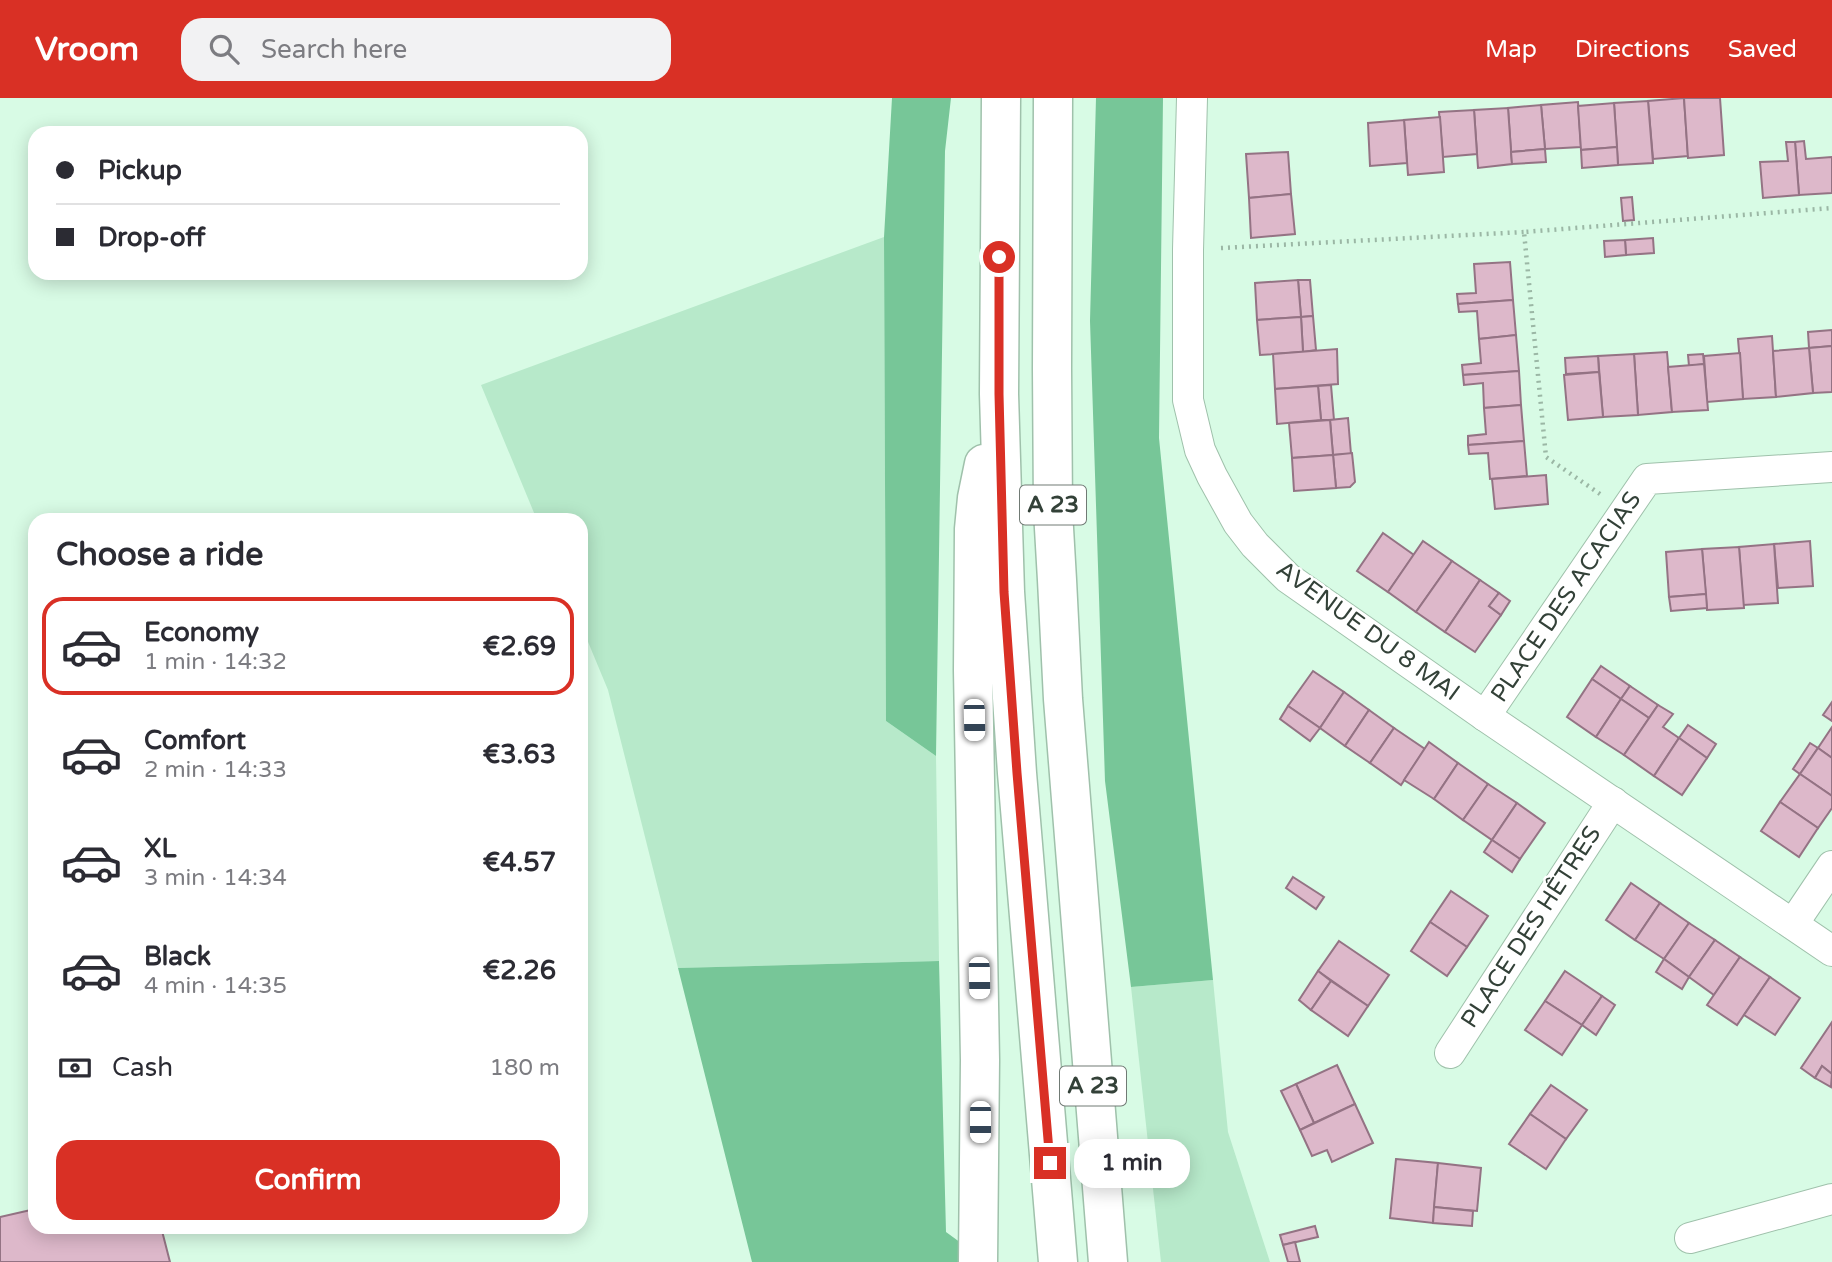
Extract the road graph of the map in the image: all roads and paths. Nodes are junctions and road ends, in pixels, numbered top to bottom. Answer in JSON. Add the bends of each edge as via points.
{"nodes":[{"id":1,"x":1001,"y":98,"type":"edge"},
{"id":2,"x":1053,"y":98,"type":"edge"},
{"id":3,"x":1192,"y":98,"type":"edge"},
{"id":4,"x":1832,"y":208,"type":"edge"},
{"id":5,"x":1524,"y":232,"type":"junction"},
{"id":6,"x":1188,"y":250,"type":"junction"},
{"id":7,"x":999,"y":394,"type":"junction"},
{"id":8,"x":1832,"y":467,"type":"edge"},
{"id":9,"x":1625,"y":510,"type":"junction"},
{"id":10,"x":1485,"y":716,"type":"junction"},
{"id":11,"x":1614,"y":802,"type":"junction"},
{"id":12,"x":1832,"y":866,"type":"edge"},
{"id":13,"x":1793,"y":924,"type":"junction"},
{"id":14,"x":1832,"y":951,"type":"edge"},
{"id":15,"x":1450,"y":1053,"type":"dead end"},
{"id":16,"x":1832,"y":1199,"type":"edge"},
{"id":17,"x":1689,"y":1238,"type":"dead end"},
{"id":18,"x":978,"y":1262,"type":"edge"},
{"id":19,"x":1058,"y":1262,"type":"edge"},
{"id":20,"x":1108,"y":1262,"type":"edge"}],
"edges":[{"from":1,"to":7,"type":"highway","number":"A 23"},
{"from":2,"to":20,"type":"highway","number":"A 23","via":[[1056,580]]},
{"from":3,"to":6,"type":"street","name":"AVENUE DU 8 MAI"},
{"from":4,"to":5,"type":"path"},
{"from":5,"to":6,"type":"path"},
{"from":5,"to":9,"type":"path","via":[[1546,457]]},
{"from":6,"to":10,"type":"street","name":"AVENUE DU 8 MAI","via":[[1188,400],[1200,450],[1238,523],[1288,578]]},
{"from":7,"to":18,"type":"highway","via":[[976,498],[974,529]]},
{"from":7,"to":19,"type":"highway","number":"A 23","via":[[1011,698]]},
{"from":8,"to":9,"type":"street","name":"PLACE DES ACACIAS","via":[[1647,479]]},
{"from":9,"to":10,"type":"street","name":"PLACE DES ACACIAS"},
{"from":10,"to":11,"type":"street","name":"AVENUE DU 8 MAI"},
{"from":11,"to":13,"type":"street","name":"AVENUE DU 8 MAI"},
{"from":11,"to":15,"type":"street","name":"PLACE DES HÊTRES"},
{"from":12,"to":13,"type":"street"},
{"from":13,"to":14,"type":"street","name":"AVENUE DU 8 MAI"},
{"from":16,"to":17,"type":"street"}]}
